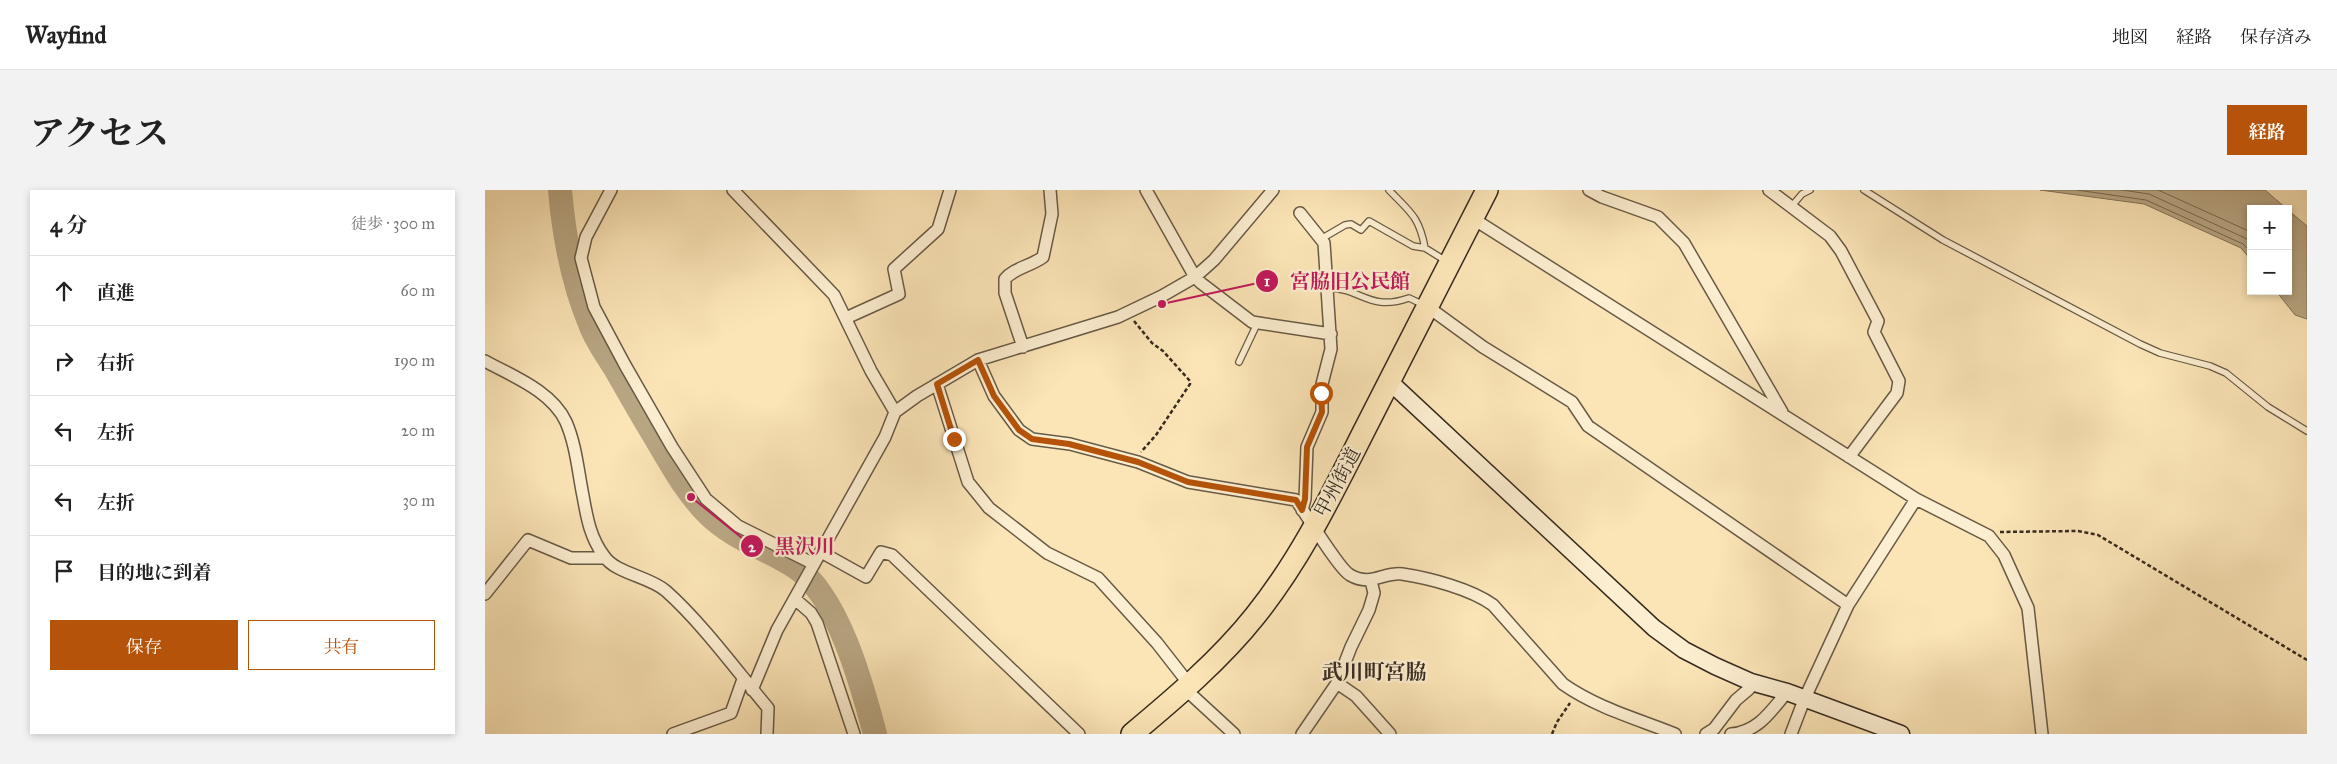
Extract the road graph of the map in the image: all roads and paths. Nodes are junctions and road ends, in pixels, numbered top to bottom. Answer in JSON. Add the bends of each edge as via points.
{"nodes":[{"id":1,"x":611,"y":190,"type":"edge"},
{"id":2,"x":733,"y":190,"type":"edge"},
{"id":3,"x":950,"y":190,"type":"edge"},
{"id":4,"x":1050,"y":190,"type":"edge"},
{"id":5,"x":1146,"y":190,"type":"edge"},
{"id":6,"x":1273,"y":190,"type":"edge"},
{"id":7,"x":1389,"y":190,"type":"edge"},
{"id":8,"x":1487,"y":190,"type":"edge"},
{"id":9,"x":1589,"y":190,"type":"edge"},
{"id":10,"x":1769,"y":190,"type":"edge"},
{"id":11,"x":1810,"y":190,"type":"edge"},
{"id":12,"x":1864,"y":190,"type":"edge"},
{"id":13,"x":1791,"y":207,"type":"junction"},
{"id":14,"x":1300,"y":213,"type":"dead end"},
{"id":15,"x":1472,"y":218,"type":"junction"},
{"id":16,"x":1321,"y":239,"type":"junction"},
{"id":17,"x":1425,"y":248,"type":"junction"},
{"id":18,"x":1449,"y":263,"type":"junction"},
{"id":19,"x":1195,"y":277,"type":"junction"},
{"id":20,"x":1327,"y":288,"type":"junction"},
{"id":21,"x":1428,"y":307,"type":"junction"},
{"id":22,"x":1131,"y":312,"type":"junction"},
{"id":23,"x":846,"y":318,"type":"junction"},
{"id":24,"x":1257,"y":324,"type":"junction"},
{"id":25,"x":1331,"y":334,"type":"junction"},
{"id":26,"x":1023,"y":347,"type":"junction"},
{"id":27,"x":978,"y":360,"type":"junction"},
{"id":28,"x":485,"y":361,"type":"edge"},
{"id":29,"x":1239,"y":362,"type":"dead end"},
{"id":30,"x":1389,"y":381,"type":"junction"},
{"id":31,"x":937,"y":384,"type":"junction"},
{"id":32,"x":895,"y":412,"type":"junction"},
{"id":33,"x":1783,"y":414,"type":"junction"},
{"id":34,"x":2307,"y":431,"type":"edge"},
{"id":35,"x":1849,"y":457,"type":"junction"},
{"id":36,"x":1135,"y":461,"type":"junction"},
{"id":37,"x":1916,"y":499,"type":"junction"},
{"id":38,"x":1308,"y":518,"type":"junction"},
{"id":39,"x":1989,"y":536,"type":"junction"},
{"id":40,"x":821,"y":552,"type":"junction"},
{"id":41,"x":605,"y":558,"type":"junction"},
{"id":42,"x":812,"y":568,"type":"junction"},
{"id":43,"x":1371,"y":581,"type":"junction"},
{"id":44,"x":485,"y":594,"type":"edge"},
{"id":45,"x":796,"y":597,"type":"junction"},
{"id":46,"x":1848,"y":605,"type":"junction"},
{"id":47,"x":2307,"y":660,"type":"edge"},
{"id":48,"x":743,"y":678,"type":"junction"},
{"id":49,"x":1337,"y":682,"type":"junction"},
{"id":50,"x":1751,"y":682,"type":"junction"},
{"id":51,"x":1187,"y":686,"type":"junction"},
{"id":52,"x":752,"y":690,"type":"junction"},
{"id":53,"x":1787,"y":692,"type":"junction"},
{"id":54,"x":1577,"y":694,"type":"junction"},
{"id":55,"x":1804,"y":700,"type":"junction"},
{"id":56,"x":1714,"y":732,"type":"edge"},
{"id":57,"x":673,"y":734,"type":"edge"},
{"id":58,"x":767,"y":734,"type":"edge"},
{"id":59,"x":854,"y":734,"type":"edge"},
{"id":60,"x":1079,"y":734,"type":"edge"},
{"id":61,"x":1132,"y":734,"type":"edge"},
{"id":62,"x":1234,"y":734,"type":"edge"},
{"id":63,"x":1302,"y":734,"type":"edge"},
{"id":64,"x":1390,"y":734,"type":"edge"},
{"id":65,"x":1553,"y":734,"type":"edge"},
{"id":66,"x":1675,"y":734,"type":"edge"},
{"id":67,"x":1731,"y":734,"type":"edge"},
{"id":68,"x":1791,"y":734,"type":"edge"},
{"id":69,"x":1901,"y":734,"type":"edge"},
{"id":70,"x":2042,"y":734,"type":"edge"}],
"edges":[{"from":1,"to":42,"type":"street","via":[[586,237],[581,258],[594,306],[620,356],[706,499],[738,526]]},
{"from":2,"to":23,"type":"street","via":[[826,285]]},
{"from":3,"to":23,"type":"street","via":[[938,229],[894,270],[899,294]]},
{"from":4,"to":26,"type":"street","via":[[1052,214],[1043,258],[1005,279],[1005,293]]},
{"from":5,"to":19,"type":"street"},
{"from":6,"to":19,"type":"street","via":[[1214,260]]},
{"from":7,"to":17,"type":"lane","via":[[1416,217]]},
{"from":8,"to":15,"type":"highway","name":"甲州街道"},
{"from":9,"to":33,"type":"street","via":[[1658,217],[1684,243]]},
{"from":10,"to":13,"type":"street"},
{"from":11,"to":13,"type":"lane"},
{"from":12,"to":34,"type":"lane","via":[[1943,240],[2140,344],[2226,373],[2268,408]]},
{"from":13,"to":35,"type":"street","via":[[1830,236],[1841,251],[1878,321],[1874,332],[1899,381],[1897,393]]},
{"from":14,"to":16,"type":"street"},
{"from":15,"to":18,"type":"highway","name":"甲州街道"},
{"from":15,"to":33,"type":"street"},
{"from":16,"to":17,"type":"lane","via":[[1345,225],[1351,224],[1361,230],[1369,221],[1413,246]]},
{"from":16,"to":20,"type":"street"},
{"from":17,"to":18,"type":"lane"},
{"from":18,"to":21,"type":"highway","name":"甲州街道"},
{"from":19,"to":22,"type":"street"},
{"from":19,"to":24,"type":"street"},
{"from":20,"to":21,"type":"lane","via":[[1339,288],[1378,303],[1396,303],[1409,298]]},
{"from":20,"to":25,"type":"street"},
{"from":21,"to":30,"type":"highway","name":"甲州街道"},
{"from":21,"to":46,"type":"street","via":[[1483,347],[1572,402],[1588,426]]},
{"from":22,"to":26,"type":"street"},
{"from":22,"to":36,"type":"path","via":[[1146,336],[1191,381]]},
{"from":23,"to":32,"type":"street"},
{"from":24,"to":25,"type":"street"},
{"from":24,"to":29,"type":"lane"},
{"from":25,"to":38,"type":"street","via":[[1331,349],[1322,384],[1322,412],[1307,447],[1305,499]]},
{"from":26,"to":27,"type":"street"},
{"from":27,"to":31,"type":"street"},
{"from":27,"to":36,"type":"street","via":[[994,396],[1019,430],[1032,439],[1069,444]]},
{"from":28,"to":41,"type":"street","via":[[531,386],[565,420],[573,441],[589,532]]},
{"from":30,"to":38,"type":"highway","name":"甲州街道"},
{"from":30,"to":50,"type":"street","via":[[1654,628],[1692,654]]},
{"from":31,"to":32,"type":"street"},
{"from":31,"to":51,"type":"street","via":[[968,482],[989,508],[1047,553],[1098,578],[1157,643]]},
{"from":32,"to":40,"type":"street","via":[[885,437]]},
{"from":33,"to":35,"type":"street"},
{"from":35,"to":37,"type":"street"},
{"from":36,"to":38,"type":"street","via":[[1188,482],[1296,500]]},
{"from":37,"to":39,"type":"street"},
{"from":37,"to":46,"type":"street"},
{"from":38,"to":43,"type":"street","via":[[1349,575]]},
{"from":38,"to":51,"type":"highway","name":"甲州街道","via":[[1281,580],[1254,617]]},
{"from":39,"to":47,"type":"path","via":[[1999,532],[2078,531],[2098,535]]},
{"from":39,"to":70,"type":"street","via":[[2004,555],[2028,608]]},
{"from":40,"to":42,"type":"street"},
{"from":40,"to":60,"type":"street","via":[[866,577],[881,552],[891,555]]},
{"from":41,"to":44,"type":"street","via":[[571,558],[527,540]]},
{"from":41,"to":48,"type":"street","via":[[665,589]]},
{"from":42,"to":45,"type":"street"},
{"from":43,"to":49,"type":"street","via":[[1374,593],[1369,610]]},
{"from":43,"to":54,"type":"street","via":[[1400,574],[1480,596],[1493,605],[1563,684]]},
{"from":45,"to":52,"type":"street","via":[[777,630]]},
{"from":45,"to":59,"type":"street","via":[[817,623]]},
{"from":46,"to":55,"type":"street"},
{"from":48,"to":52,"type":"street"},
{"from":48,"to":57,"type":"street","via":[[731,713]]},
{"from":49,"to":63,"type":"street"},
{"from":49,"to":64,"type":"street","via":[[1356,696]]},
{"from":50,"to":53,"type":"street"},
{"from":50,"to":56,"type":"street","via":[[1749,689],[1736,700]]},
{"from":51,"to":61,"type":"highway","name":"甲州街道"},
{"from":51,"to":62,"type":"street"},
{"from":52,"to":58,"type":"street","via":[[768,708]]},
{"from":53,"to":55,"type":"street"},
{"from":53,"to":67,"type":"street","via":[[1760,724],[1745,733]]},
{"from":54,"to":65,"type":"path","via":[[1557,722]]},
{"from":54,"to":66,"type":"street"},
{"from":55,"to":68,"type":"street"},
{"from":55,"to":69,"type":"street"}]}
